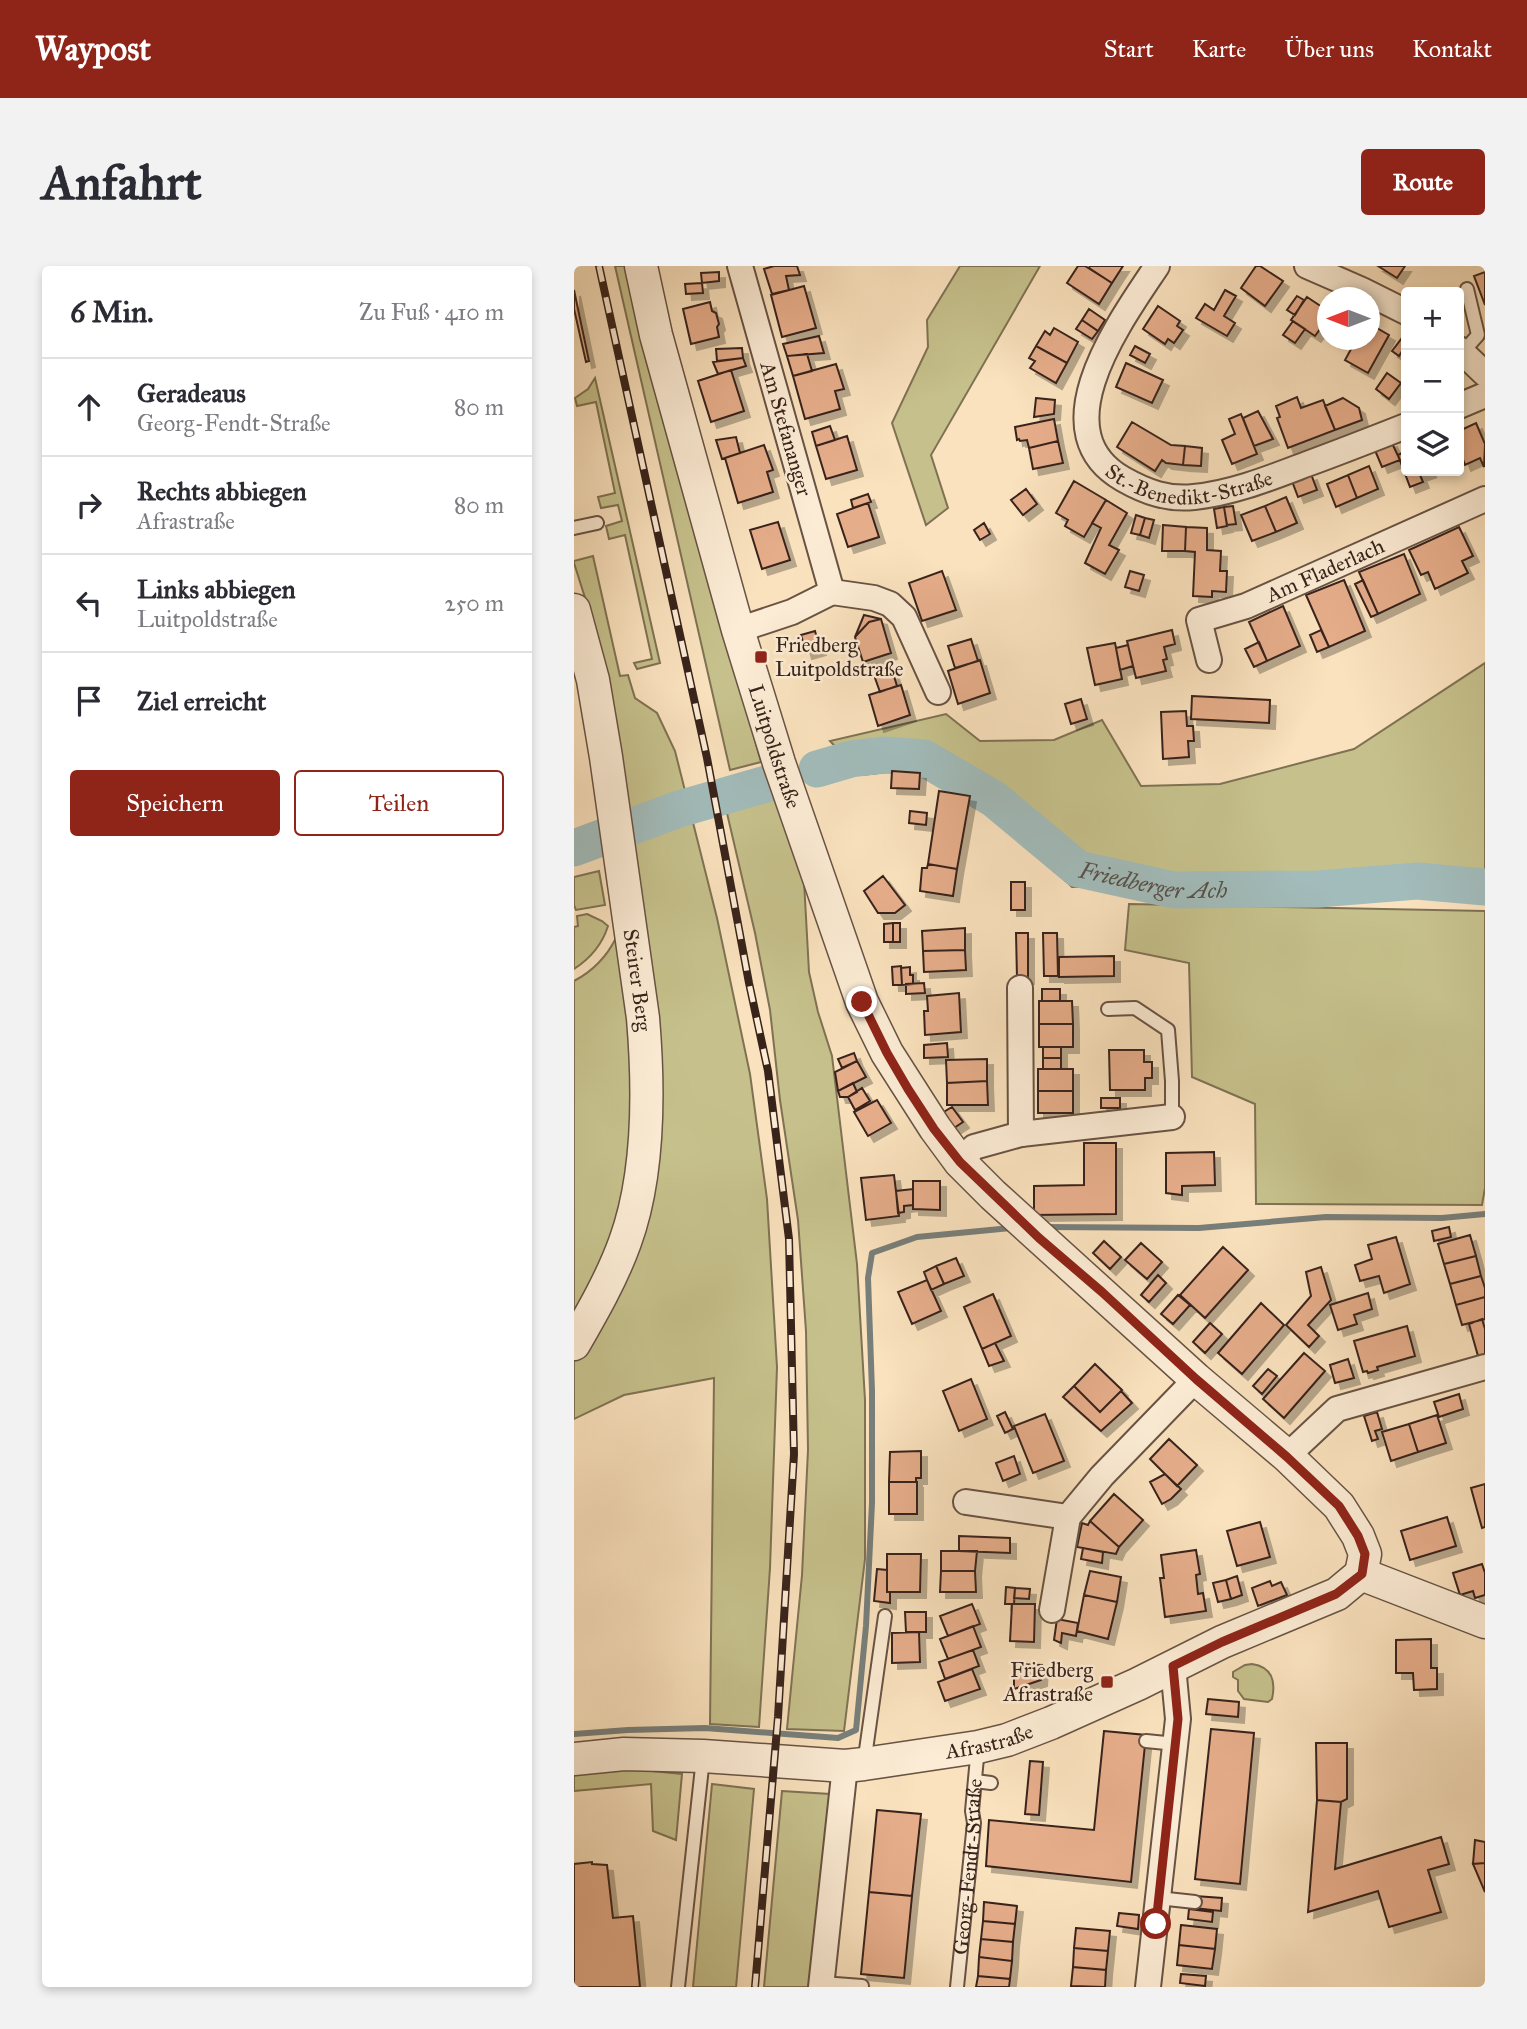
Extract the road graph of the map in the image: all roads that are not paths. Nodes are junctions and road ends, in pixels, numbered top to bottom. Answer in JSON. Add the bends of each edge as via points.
{"nodes":[{"id":1,"x":641,"y":266,"type":"edge"},
{"id":2,"x":740,"y":266,"type":"edge"},
{"id":3,"x":1157,"y":266,"type":"edge"},
{"id":4,"x":1307,"y":266,"type":"edge"},
{"id":5,"x":1468,"y":289,"type":"dead end"},
{"id":6,"x":1401,"y":309,"type":"edge"},
{"id":7,"x":1464,"y":347,"type":"edge"},
{"id":8,"x":1464,"y":353,"type":"edge"},
{"id":9,"x":1485,"y":374,"type":"edge"},
{"id":10,"x":1485,"y":395,"type":"edge"},
{"id":11,"x":1464,"y":404,"type":"edge"},
{"id":12,"x":1401,"y":428,"type":"edge"},
{"id":13,"x":1485,"y":499,"type":"edge"},
{"id":14,"x":597,"y":523,"type":"dead end"},
{"id":15,"x":574,"y":528,"type":"edge"},
{"id":16,"x":832,"y":592,"type":"junction"},
{"id":17,"x":574,"y":610,"type":"edge"},
{"id":18,"x":738,"y":630,"type":"junction"},
{"id":19,"x":1209,"y":660,"type":"dead end"},
{"id":20,"x":938,"y":692,"type":"dead end"},
{"id":21,"x":1020,"y":989,"type":"dead end"},
{"id":22,"x":1108,"y":1009,"type":"dead end"},
{"id":23,"x":1172,"y":1117,"type":"joint"},
{"id":24,"x":1021,"y":1134,"type":"junction"},
{"id":25,"x":960,"y":1162,"type":"junction"},
{"id":26,"x":574,"y":1343,"type":"edge"},
{"id":27,"x":1485,"y":1367,"type":"edge"},
{"id":28,"x":1196,"y":1379,"type":"junction"},
{"id":29,"x":1287,"y":1457,"type":"junction"},
{"id":30,"x":966,"y":1502,"type":"dead end"},
{"id":31,"x":1068,"y":1517,"type":"junction"},
{"id":32,"x":1362,"y":1574,"type":"junction"},
{"id":33,"x":1052,"y":1610,"type":"dead end"},
{"id":34,"x":885,"y":1616,"type":"dead end"},
{"id":35,"x":1485,"y":1622,"type":"edge"},
{"id":36,"x":1173,"y":1666,"type":"junction"},
{"id":37,"x":1146,"y":1741,"type":"dead end"},
{"id":38,"x":1176,"y":1744,"type":"junction"},
{"id":39,"x":978,"y":1747,"type":"junction"},
{"id":40,"x":703,"y":1756,"type":"junction"},
{"id":41,"x":574,"y":1759,"type":"edge"},
{"id":42,"x":855,"y":1765,"type":"junction"},
{"id":43,"x":975,"y":1781,"type":"junction"},
{"id":44,"x":992,"y":1783,"type":"dead end"},
{"id":45,"x":1158,"y":1898,"type":"junction"},
{"id":46,"x":1195,"y":1902,"type":"dead end"},
{"id":47,"x":821,"y":1985,"type":"edge"},
{"id":48,"x":862,"y":1986,"type":"edge"},
{"id":49,"x":678,"y":1987,"type":"edge"},
{"id":50,"x":957,"y":1987,"type":"edge"},
{"id":51,"x":1148,"y":1987,"type":"edge"}],
"edges":[{"from":1,"to":18,"type":"street","name":"Luitpoldstraße"},
{"from":2,"to":16,"type":"street","name":"Am Stefananger"},
{"from":3,"to":12,"type":"street","name":"St.-Benedikt-Straße","via":[[1123,317],[1097,370],[1088,401],[1089,440],[1100,462],[1115,474],[1159,495],[1208,495],[1258,483]]},
{"from":4,"to":6,"type":"street"},
{"from":5,"to":7,"type":"lane","via":[[1478,335]]},
{"from":8,"to":9,"type":"street"},
{"from":10,"to":11,"type":"street"},
{"from":13,"to":19,"type":"street","name":"Am Fladerlach","via":[[1246,606],[1199,620]]},
{"from":14,"to":15,"type":"lane"},
{"from":16,"to":18,"type":"street","via":[[792,612]]},
{"from":16,"to":20,"type":"street","via":[[873,598],[890,604],[904,617]]},
{"from":17,"to":26,"type":"street","name":"Steirer Berg","via":[[593,680],[606,757],[646,1058],[645,1139],[625,1242]]},
{"from":18,"to":25,"type":"street","name":"Luitpoldstraße","via":[[863,1004],[908,1089]]},
{"from":21,"to":24,"type":"street"},
{"from":22,"to":23,"type":"lane","via":[[1135,1008],[1168,1030]]},
{"from":23,"to":24,"type":"street"},
{"from":24,"to":25,"type":"street","via":[[974,1147]]},
{"from":25,"to":28,"type":"street","name":"Luitpoldstraße"},
{"from":27,"to":29,"type":"street","via":[[1337,1409]]},
{"from":28,"to":29,"type":"street","name":"Luitpoldstraße"},
{"from":28,"to":31,"type":"street"},
{"from":29,"to":32,"type":"street","name":"Luitpoldstraße","via":[[1339,1506],[1365,1554]]},
{"from":30,"to":31,"type":"street"},
{"from":31,"to":33,"type":"street"},
{"from":32,"to":35,"type":"street"},
{"from":32,"to":36,"type":"street","name":"Afrastraße","via":[[1336,1594]]},
{"from":34,"to":42,"type":"lane"},
{"from":36,"to":38,"type":"street"},
{"from":36,"to":39,"type":"street","name":"Afrastraße","via":[[1051,1723]]},
{"from":37,"to":38,"type":"lane"},
{"from":38,"to":45,"type":"street"},
{"from":39,"to":42,"type":"street","name":"Afrastraße"},
{"from":39,"to":43,"type":"lane","name":"Georg-Fendt-Straße"},
{"from":40,"to":41,"type":"street","name":"Afrastraße","via":[[624,1754]]},
{"from":40,"to":42,"type":"street","name":"Afrastraße"},
{"from":40,"to":49,"type":"lane"},
{"from":42,"to":47,"type":"street"},
{"from":43,"to":44,"type":"lane"},
{"from":43,"to":50,"type":"lane","name":"Georg-Fendt-Straße"},
{"from":45,"to":46,"type":"lane"},
{"from":45,"to":51,"type":"street","via":[[1147,1923]]},
{"from":47,"to":48,"type":"lane"}]}
